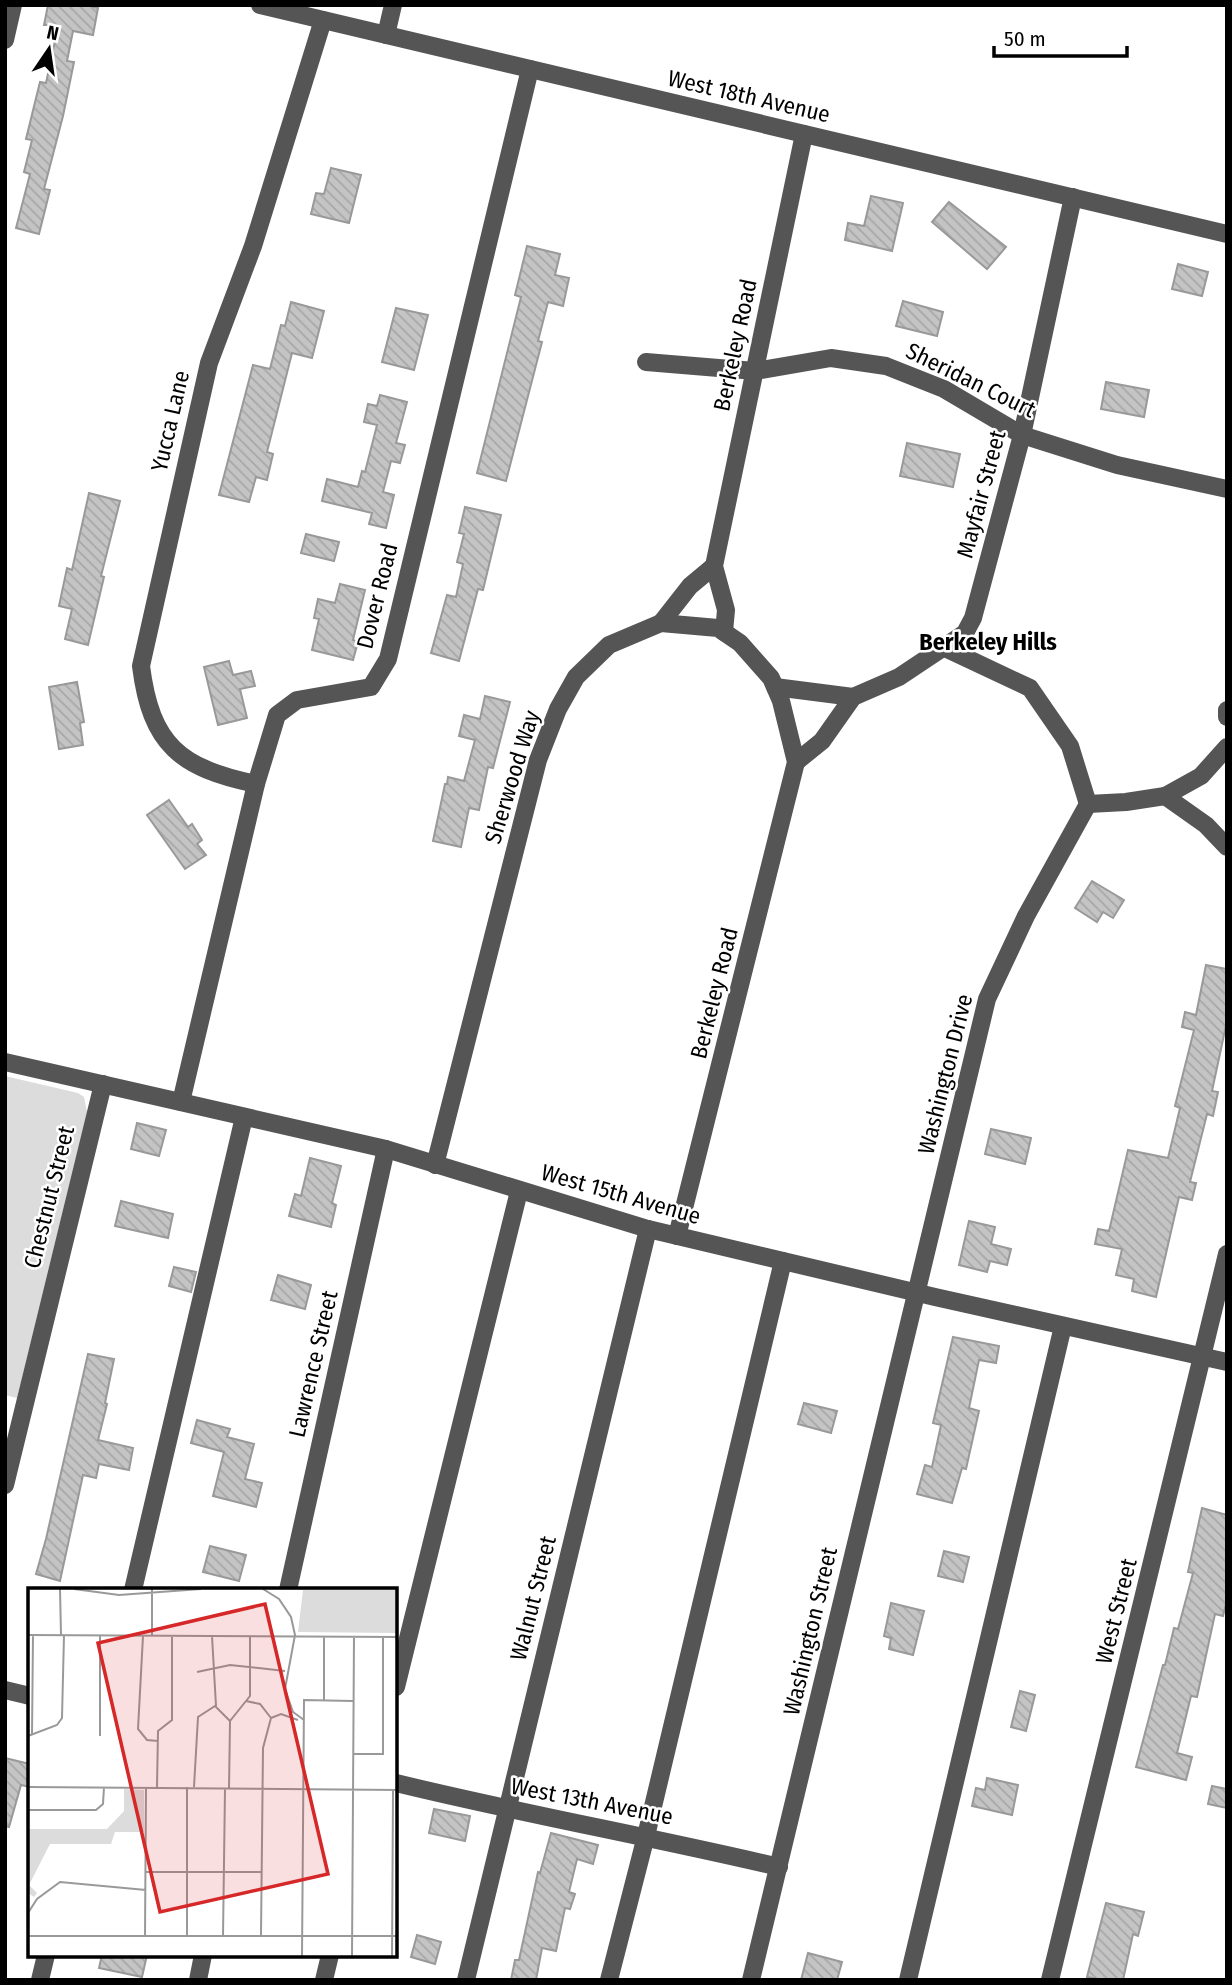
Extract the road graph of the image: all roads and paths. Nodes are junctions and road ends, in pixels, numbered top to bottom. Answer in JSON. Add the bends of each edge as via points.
{"nodes":[{"id":1,"x":13,"y":5,"type":"edge"},
{"id":2,"x":260,"y":5,"type":"edge"},
{"id":3,"x":393,"y":5,"type":"edge"},
{"id":4,"x":323,"y":20,"type":"junction"},
{"id":5,"x":386,"y":35,"type":"junction"},
{"id":6,"x":5,"y":40,"type":"edge"},
{"id":7,"x":530,"y":69,"type":"junction"},
{"id":8,"x":804,"y":134,"type":"junction"},
{"id":9,"x":1073,"y":197,"type":"junction"},
{"id":10,"x":1227,"y":234,"type":"edge"},
{"id":11,"x":646,"y":362,"type":"dead end"},
{"id":12,"x":755,"y":372,"type":"junction"},
{"id":13,"x":1022,"y":435,"type":"junction"},
{"id":14,"x":1227,"y":489,"type":"edge"},
{"id":15,"x":714,"y":566,"type":"junction"},
{"id":16,"x":661,"y":623,"type":"junction"},
{"id":17,"x":724,"y":632,"type":"junction"},
{"id":18,"x":943,"y":647,"type":"junction"},
{"id":19,"x":775,"y":687,"type":"junction"},
{"id":20,"x":853,"y":697,"type":"junction"},
{"id":21,"x":1227,"y":710,"type":"edge"},
{"id":22,"x":1227,"y":717,"type":"edge"},
{"id":23,"x":1227,"y":747,"type":"edge"},
{"id":24,"x":796,"y":762,"type":"junction"},
{"id":25,"x":256,"y":784,"type":"junction"},
{"id":26,"x":1166,"y":796,"type":"junction"},
{"id":27,"x":1088,"y":804,"type":"junction"},
{"id":28,"x":1227,"y":847,"type":"edge"},
{"id":29,"x":5,"y":1062,"type":"edge"},
{"id":30,"x":103,"y":1084,"type":"junction"},
{"id":31,"x":181,"y":1102,"type":"junction"},
{"id":32,"x":244,"y":1117,"type":"junction"},
{"id":33,"x":386,"y":1149,"type":"junction"},
{"id":34,"x":435,"y":1165,"type":"junction"},
{"id":35,"x":519,"y":1191,"type":"junction"},
{"id":36,"x":648,"y":1229,"type":"junction"},
{"id":37,"x":677,"y":1236,"type":"junction"},
{"id":38,"x":1227,"y":1254,"type":"edge"},
{"id":39,"x":783,"y":1261,"type":"junction"},
{"id":40,"x":916,"y":1293,"type":"junction"},
{"id":41,"x":1063,"y":1326,"type":"junction"},
{"id":42,"x":1203,"y":1356,"type":"junction"},
{"id":43,"x":1227,"y":1362,"type":"edge"},
{"id":44,"x":13,"y":1412,"type":"edge"},
{"id":45,"x":5,"y":1485,"type":"edge"},
{"id":46,"x":133,"y":1588,"type":"edge"},
{"id":47,"x":288,"y":1588,"type":"edge"},
{"id":48,"x":397,"y":1683,"type":"edge"},
{"id":49,"x":5,"y":1690,"type":"edge"},
{"id":50,"x":28,"y":1696,"type":"edge"},
{"id":51,"x":397,"y":1783,"type":"edge"},
{"id":52,"x":507,"y":1810,"type":"junction"},
{"id":53,"x":646,"y":1836,"type":"junction"},
{"id":54,"x":779,"y":1867,"type":"junction"},
{"id":55,"x":46,"y":1957,"type":"edge"},
{"id":56,"x":204,"y":1957,"type":"edge"},
{"id":57,"x":330,"y":1957,"type":"edge"},
{"id":58,"x":40,"y":1980,"type":"edge"},
{"id":59,"x":198,"y":1980,"type":"edge"},
{"id":60,"x":324,"y":1980,"type":"edge"},
{"id":61,"x":466,"y":1980,"type":"edge"},
{"id":62,"x":609,"y":1980,"type":"edge"},
{"id":63,"x":751,"y":1980,"type":"edge"},
{"id":64,"x":908,"y":1980,"type":"edge"},
{"id":65,"x":1050,"y":1980,"type":"edge"}],
"edges":[{"from":1,"to":6,"type":"street"},
{"from":2,"to":4,"type":"street","name":"West 18th Avenue"},
{"from":3,"to":5,"type":"street"},
{"from":4,"to":5,"type":"street","name":"West 18th Avenue"},
{"from":4,"to":25,"type":"street","name":"Yucca Lane","via":[[253,246],[209,363],[141,666],[145,696],[160,734],[184,759]]},
{"from":5,"to":7,"type":"street","name":"West 18th Avenue"},
{"from":7,"to":8,"type":"street","name":"West 18th Avenue"},
{"from":7,"to":25,"type":"street","name":"Dover Road","via":[[388,659],[371,687],[297,700],[277,715]]},
{"from":8,"to":9,"type":"street","name":"West 18th Avenue"},
{"from":8,"to":12,"type":"street","name":"Berkeley Road"},
{"from":9,"to":10,"type":"street","name":"West 18th Avenue"},
{"from":9,"to":13,"type":"street","name":"Mayfair Street"},
{"from":11,"to":12,"type":"street","name":"Sheridan Court"},
{"from":12,"to":13,"type":"street","name":"Sheridan Court","via":[[831,358],[886,366],[944,389]]},
{"from":12,"to":15,"type":"street","name":"Berkeley Road"},
{"from":13,"to":14,"type":"street","name":"Sheridan Court","via":[[1117,465]]},
{"from":13,"to":18,"type":"street","name":"Mayfair Street","via":[[973,618],[965,633]]},
{"from":15,"to":16,"type":"street","via":[[690,586]]},
{"from":15,"to":17,"type":"street","name":"Berkeley Road","via":[[726,610]]},
{"from":16,"to":17,"type":"street","name":"Sherwood Way","via":[[700,625]]},
{"from":16,"to":34,"type":"street","name":"Sherwood Way","via":[[609,645],[576,677],[558,709],[538,760]]},
{"from":17,"to":19,"type":"street","name":"Sherwood Way","via":[[740,643]]},
{"from":18,"to":20,"type":"street","name":"Mayfair Street","via":[[900,677]]},
{"from":18,"to":27,"type":"street","via":[[1030,688],[1070,746]]},
{"from":19,"to":20,"type":"street"},
{"from":19,"to":24,"type":"street","name":"Sherwood Way"},
{"from":20,"to":24,"type":"street","via":[[822,741]]},
{"from":21,"to":22,"type":"street"},
{"from":23,"to":26,"type":"street","via":[[1201,776]]},
{"from":24,"to":37,"type":"street","name":"Berkeley Road"},
{"from":25,"to":31,"type":"street","name":"Dover Road"},
{"from":26,"to":27,"type":"street"},
{"from":26,"to":28,"type":"street"},
{"from":27,"to":40,"type":"street","name":"Washington Drive","via":[[1026,916],[987,999]]},
{"from":29,"to":30,"type":"street","name":"West 15th Avenue"},
{"from":30,"to":31,"type":"street","name":"West 15th Avenue"},
{"from":30,"to":44,"type":"street","name":"Chestnut Street"},
{"from":31,"to":32,"type":"street","name":"West 15th Avenue"},
{"from":32,"to":33,"type":"street","name":"West 15th Avenue"},
{"from":32,"to":46,"type":"street"},
{"from":33,"to":34,"type":"street","name":"West 15th Avenue"},
{"from":33,"to":47,"type":"street","name":"Lawrence Street"},
{"from":34,"to":35,"type":"street","name":"West 15th Avenue"},
{"from":35,"to":36,"type":"street","name":"West 15th Avenue"},
{"from":35,"to":48,"type":"street"},
{"from":36,"to":37,"type":"street","name":"West 15th Avenue"},
{"from":36,"to":52,"type":"street","name":"Walnut Street"},
{"from":37,"to":39,"type":"street","name":"West 15th Avenue"},
{"from":38,"to":42,"type":"street","name":"West Street"},
{"from":39,"to":40,"type":"street","name":"West 15th Avenue"},
{"from":39,"to":53,"type":"street"},
{"from":40,"to":41,"type":"street","name":"West 15th Avenue"},
{"from":40,"to":54,"type":"street","name":"Washington Street"},
{"from":41,"to":42,"type":"street","name":"West 15th Avenue"},
{"from":41,"to":64,"type":"street"},
{"from":42,"to":43,"type":"street","name":"West 15th Avenue"},
{"from":42,"to":65,"type":"street","name":"West Street"},
{"from":44,"to":45,"type":"street","name":"Chestnut Street"},
{"from":49,"to":50,"type":"street"},
{"from":51,"to":52,"type":"street","name":"West 13th Avenue"},
{"from":52,"to":53,"type":"street","name":"West 13th Avenue"},
{"from":52,"to":61,"type":"street","name":"Walnut Street"},
{"from":53,"to":54,"type":"street","name":"West 13th Avenue"},
{"from":53,"to":62,"type":"street"},
{"from":54,"to":63,"type":"street","name":"Washington Street"},
{"from":55,"to":58,"type":"street"},
{"from":56,"to":59,"type":"street"},
{"from":57,"to":60,"type":"street"}]}
